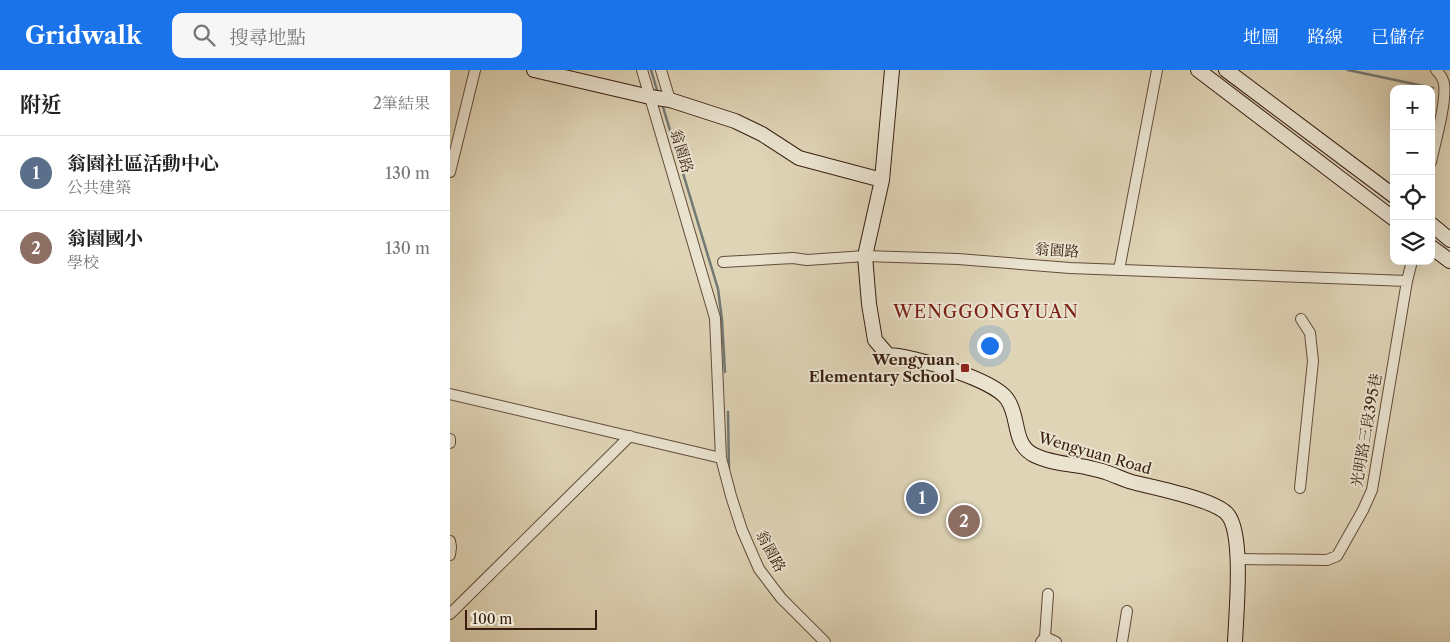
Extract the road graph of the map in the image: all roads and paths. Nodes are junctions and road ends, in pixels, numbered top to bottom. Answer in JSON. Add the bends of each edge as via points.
{"nodes":[{"id":1,"x":475,"y":70,"type":"edge"},
{"id":2,"x":534,"y":70,"type":"edge"},
{"id":3,"x":642,"y":70,"type":"edge"},
{"id":4,"x":661,"y":70,"type":"edge"},
{"id":5,"x":892,"y":70,"type":"edge"},
{"id":6,"x":1157,"y":70,"type":"edge"},
{"id":7,"x":1198,"y":70,"type":"edge"},
{"id":8,"x":1226,"y":70,"type":"edge"},
{"id":9,"x":1436,"y":70,"type":"edge"},
{"id":10,"x":650,"y":97,"type":"junction"},
{"id":11,"x":670,"y":100,"type":"junction"},
{"id":12,"x":1435,"y":142,"type":"edge"},
{"id":13,"x":450,"y":172,"type":"edge"},
{"id":14,"x":882,"y":180,"type":"junction"},
{"id":15,"x":1390,"y":193,"type":"edge"},
{"id":16,"x":1390,"y":216,"type":"edge"},
{"id":17,"x":1435,"y":227,"type":"edge"},
{"id":18,"x":1450,"y":240,"type":"edge"},
{"id":19,"x":1435,"y":250,"type":"edge"},
{"id":20,"x":865,"y":256,"type":"junction"},
{"id":21,"x":1450,"y":260,"type":"edge"},
{"id":22,"x":723,"y":262,"type":"dead end"},
{"id":23,"x":1411,"y":265,"type":"edge"},
{"id":24,"x":1119,"y":270,"type":"junction"},
{"id":25,"x":1407,"y":281,"type":"junction"},
{"id":26,"x":1301,"y":319,"type":"dead end"},
{"id":27,"x":450,"y":394,"type":"edge"},
{"id":28,"x":630,"y":436,"type":"junction"},
{"id":29,"x":450,"y":439,"type":"edge"},
{"id":30,"x":450,"y":443,"type":"edge"},
{"id":31,"x":722,"y":458,"type":"junction"},
{"id":32,"x":1300,"y":488,"type":"dead end"},
{"id":33,"x":450,"y":541,"type":"edge"},
{"id":34,"x":450,"y":554,"type":"edge"},
{"id":35,"x":1237,"y":559,"type":"junction"},
{"id":36,"x":1048,"y":594,"type":"dead end"},
{"id":37,"x":1126,"y":611,"type":"dead end"},
{"id":38,"x":450,"y":614,"type":"edge"},
{"id":39,"x":1043,"y":640,"type":"edge"},
{"id":40,"x":825,"y":642,"type":"edge"},
{"id":41,"x":1056,"y":642,"type":"edge"},
{"id":42,"x":1122,"y":642,"type":"edge"},
{"id":43,"x":1235,"y":642,"type":"edge"}],
"edges":[{"from":1,"to":13,"type":"street"},
{"from":2,"to":10,"type":"street"},
{"from":3,"to":10,"type":"street"},
{"from":4,"to":11,"type":"street"},
{"from":5,"to":14,"type":"street","name":"Wengyuan Road"},
{"from":6,"to":24,"type":"street"},
{"from":7,"to":16,"type":"street"},
{"from":8,"to":15,"type":"street"},
{"from":9,"to":12,"type":"street","via":[[1444,84]]},
{"from":10,"to":11,"type":"street","name":"翁園路"},
{"from":10,"to":31,"type":"street","name":"翁園路","via":[[714,318]]},
{"from":11,"to":14,"type":"street","name":"翁園路","via":[[736,121],[799,158]]},
{"from":14,"to":20,"type":"street","name":"Wengyuan Road"},
{"from":17,"to":18,"type":"street"},
{"from":19,"to":21,"type":"street"},
{"from":20,"to":22,"type":"street","name":"翁園路"},
{"from":20,"to":24,"type":"street","name":"翁園路"},
{"from":20,"to":35,"type":"street","name":"Wengyuan Road","via":[[875,340],[888,355],[946,368],[992,386],[1009,401],[1020,441],[1025,450],[1034,455],[1107,472],[1220,507],[1233,523]]},
{"from":23,"to":25,"type":"street","name":"光明路三段395巷"},
{"from":24,"to":25,"type":"street","name":"翁園路"},
{"from":25,"to":35,"type":"street","name":"光明路三段395巷","via":[[1372,490],[1337,556],[1327,560]]},
{"from":26,"to":32,"type":"street","via":[[1310,332],[1313,361]]},
{"from":27,"to":28,"type":"street"},
{"from":28,"to":31,"type":"street"},
{"from":28,"to":38,"type":"street"},
{"from":29,"to":30,"type":"street"},
{"from":31,"to":40,"type":"street","name":"翁園路","via":[[742,530],[759,569],[781,598]]},
{"from":33,"to":34,"type":"street"},
{"from":35,"to":43,"type":"street","name":"Wengyuan Road"},
{"from":36,"to":39,"type":"street"},
{"from":37,"to":42,"type":"street"},
{"from":39,"to":41,"type":"street"}]}
